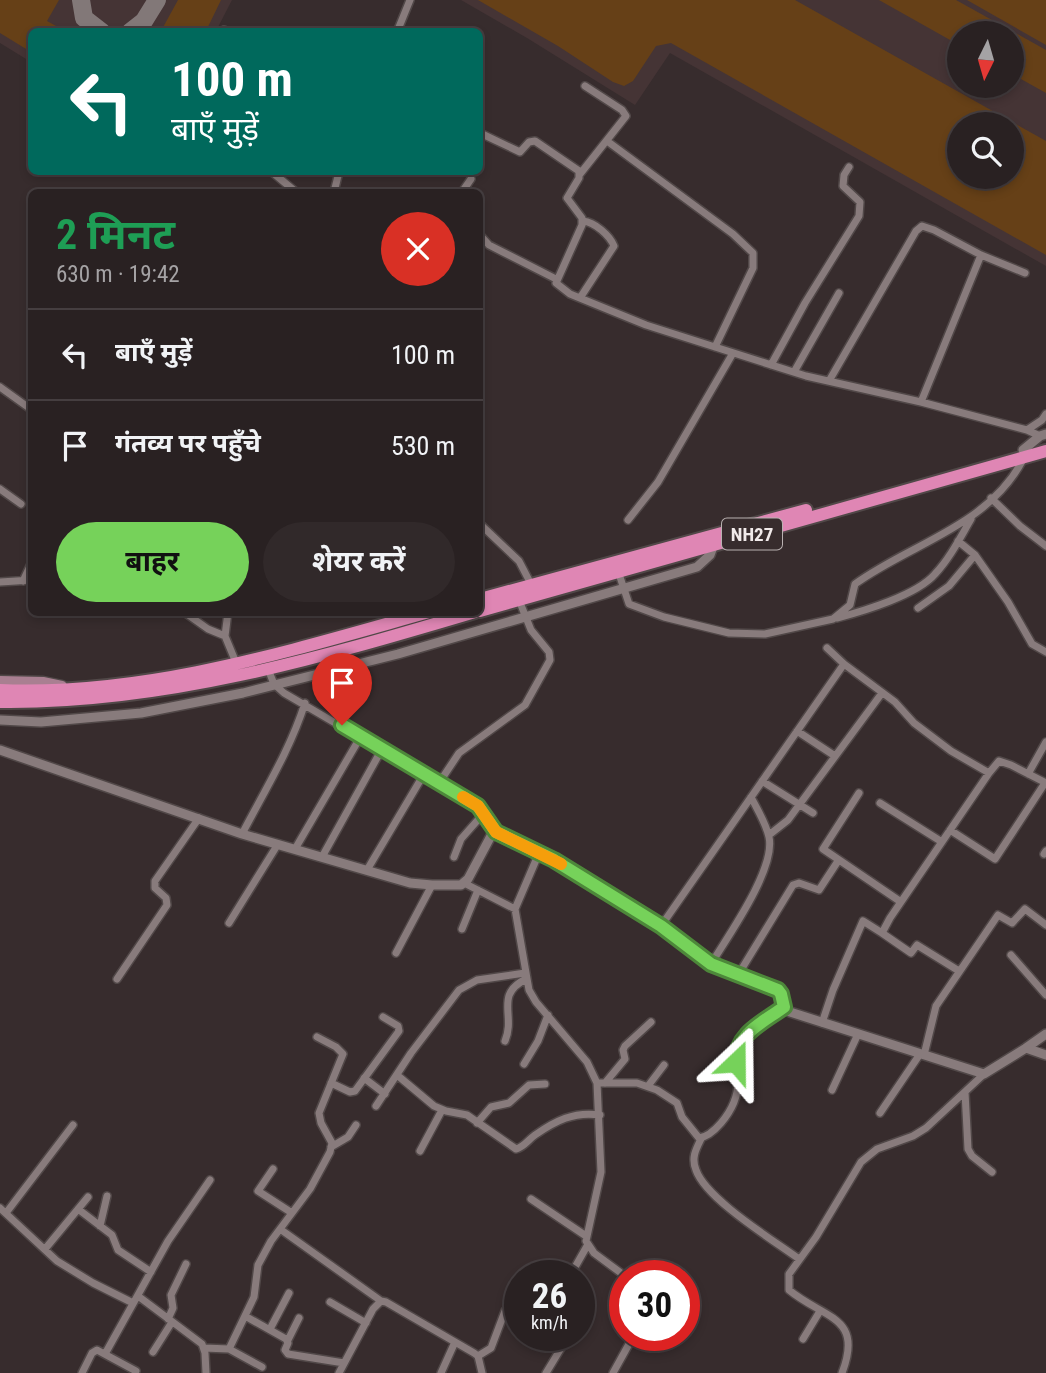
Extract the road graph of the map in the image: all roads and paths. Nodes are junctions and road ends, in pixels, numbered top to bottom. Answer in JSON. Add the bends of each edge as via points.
{"nodes":[{"id":1,"x":410,"y":0,"type":"edge"},
{"id":2,"x":399,"y":28,"type":"edge"},
{"id":3,"x":585,"y":86,"type":"dead end"},
{"id":4,"x":483,"y":134,"type":"edge"},
{"id":5,"x":607,"y":141,"type":"junction"},
{"id":6,"x":849,"y":167,"type":"dead end"},
{"id":7,"x":580,"y":174,"type":"junction"},
{"id":8,"x":276,"y":175,"type":"edge"},
{"id":9,"x":471,"y":179,"type":"dead end"},
{"id":10,"x":292,"y":189,"type":"edge"},
{"id":11,"x":464,"y":189,"type":"edge"},
{"id":12,"x":583,"y":221,"type":"junction"},
{"id":13,"x":483,"y":238,"type":"edge"},
{"id":14,"x":981,"y":255,"type":"junction"},
{"id":15,"x":1025,"y":273,"type":"dead end"},
{"id":16,"x":556,"y":279,"type":"junction"},
{"id":17,"x":839,"y":293,"type":"dead end"},
{"id":18,"x":580,"y":298,"type":"junction"},
{"id":19,"x":715,"y":347,"type":"junction"},
{"id":20,"x":733,"y":353,"type":"junction"},
{"id":21,"x":771,"y":365,"type":"junction"},
{"id":22,"x":794,"y":372,"type":"junction"},
{"id":23,"x":830,"y":381,"type":"junction"},
{"id":24,"x":0,"y":387,"type":"edge"},
{"id":25,"x":921,"y":402,"type":"junction"},
{"id":26,"x":28,"y":407,"type":"edge"},
{"id":27,"x":1046,"y":414,"type":"edge"},
{"id":28,"x":1027,"y":430,"type":"junction"},
{"id":29,"x":1044,"y":438,"type":"edge"},
{"id":30,"x":1046,"y":451,"type":"edge"},
{"id":31,"x":1024,"y":454,"type":"junction"},
{"id":32,"x":1046,"y":457,"type":"edge"},
{"id":33,"x":0,"y":489,"type":"edge"},
{"id":34,"x":991,"y":498,"type":"junction"},
{"id":35,"x":21,"y":504,"type":"dead end"},
{"id":36,"x":974,"y":514,"type":"junction"},
{"id":37,"x":628,"y":520,"type":"dead end"},
{"id":38,"x":483,"y":527,"type":"edge"},
{"id":39,"x":958,"y":541,"type":"junction"},
{"id":40,"x":714,"y":544,"type":"junction"},
{"id":41,"x":1046,"y":546,"type":"edge"},
{"id":42,"x":975,"y":555,"type":"junction"},
{"id":43,"x":618,"y":571,"type":"junction"},
{"id":44,"x":27,"y":580,"type":"edge"},
{"id":45,"x":0,"y":582,"type":"edge"},
{"id":46,"x":531,"y":584,"type":"junction"},
{"id":47,"x":624,"y":589,"type":"junction"},
{"id":48,"x":483,"y":598,"type":"edge"},
{"id":49,"x":519,"y":600,"type":"junction"},
{"id":50,"x":918,"y":608,"type":"dead end"},
{"id":51,"x":483,"y":610,"type":"edge"},
{"id":52,"x":190,"y":616,"type":"edge"},
{"id":53,"x":228,"y":616,"type":"edge"},
{"id":54,"x":416,"y":616,"type":"edge"},
{"id":55,"x":462,"y":616,"type":"edge"},
{"id":56,"x":526,"y":617,"type":"junction"},
{"id":57,"x":833,"y":619,"type":"junction"},
{"id":58,"x":225,"y":636,"type":"junction"},
{"id":59,"x":827,"y":648,"type":"dead end"},
{"id":60,"x":1046,"y":652,"type":"edge"},
{"id":61,"x":844,"y":664,"type":"junction"},
{"id":62,"x":268,"y":669,"type":"junction"},
{"id":63,"x":239,"y":670,"type":"junction"},
{"id":64,"x":0,"y":681,"type":"edge"},
{"id":65,"x":274,"y":684,"type":"junction"},
{"id":66,"x":0,"y":690,"type":"edge"},
{"id":67,"x":882,"y":693,"type":"junction"},
{"id":68,"x":76,"y":695,"type":"junction"},
{"id":69,"x":0,"y":702,"type":"edge"},
{"id":70,"x":305,"y":703,"type":"junction"},
{"id":71,"x":0,"y":720,"type":"edge"},
{"id":72,"x":797,"y":732,"type":"junction"},
{"id":73,"x":361,"y":736,"type":"junction"},
{"id":74,"x":1046,"y":742,"type":"edge"},
{"id":75,"x":382,"y":748,"type":"junction"},
{"id":76,"x":0,"y":750,"type":"edge"},
{"id":77,"x":835,"y":756,"type":"junction"},
{"id":78,"x":989,"y":773,"type":"junction"},
{"id":79,"x":424,"y":774,"type":"junction"},
{"id":80,"x":1028,"y":774,"type":"junction"},
{"id":81,"x":762,"y":781,"type":"junction"},
{"id":82,"x":439,"y":783,"type":"junction"},
{"id":83,"x":1046,"y":783,"type":"edge"},
{"id":84,"x":859,"y":793,"type":"dead end"},
{"id":85,"x":751,"y":797,"type":"junction"},
{"id":86,"x":880,"y":803,"type":"dead end"},
{"id":87,"x":799,"y":804,"type":"junction"},
{"id":88,"x":484,"y":813,"type":"junction"},
{"id":89,"x":813,"y":813,"type":"dead end"},
{"id":90,"x":199,"y":818,"type":"junction"},
{"id":91,"x":950,"y":830,"type":"junction"},
{"id":92,"x":496,"y":832,"type":"junction"},
{"id":93,"x":242,"y":834,"type":"junction"},
{"id":94,"x":769,"y":835,"type":"junction"},
{"id":95,"x":942,"y":842,"type":"junction"},
{"id":96,"x":278,"y":844,"type":"junction"},
{"id":97,"x":295,"y":849,"type":"junction"},
{"id":98,"x":540,"y":853,"type":"junction"},
{"id":99,"x":322,"y":857,"type":"junction"},
{"id":100,"x":454,"y":857,"type":"dead end"},
{"id":101,"x":838,"y":861,"type":"junction"},
{"id":102,"x":367,"y":870,"type":"junction"},
{"id":103,"x":464,"y":883,"type":"junction"},
{"id":104,"x":432,"y":885,"type":"junction"},
{"id":105,"x":478,"y":890,"type":"junction"},
{"id":106,"x":901,"y":902,"type":"junction"},
{"id":107,"x":515,"y":909,"type":"junction"},
{"id":108,"x":229,"y":923,"type":"dead end"},
{"id":109,"x":1046,"y":925,"type":"edge"},
{"id":110,"x":661,"y":926,"type":"junction"},
{"id":111,"x":462,"y":929,"type":"dead end"},
{"id":112,"x":882,"y":933,"type":"junction"},
{"id":113,"x":396,"y":953,"type":"dead end"},
{"id":114,"x":1012,"y":955,"type":"dead end"},
{"id":115,"x":711,"y":964,"type":"junction"},
{"id":116,"x":959,"y":971,"type":"junction"},
{"id":117,"x":738,"y":975,"type":"junction"},
{"id":118,"x":526,"y":976,"type":"junction"},
{"id":119,"x":117,"y":979,"type":"dead end"},
{"id":120,"x":1046,"y":995,"type":"edge"},
{"id":121,"x":784,"y":1007,"type":"junction"},
{"id":122,"x":548,"y":1015,"type":"junction"},
{"id":123,"x":383,"y":1017,"type":"dead end"},
{"id":124,"x":651,"y":1022,"type":"dead end"},
{"id":125,"x":822,"y":1023,"type":"junction"},
{"id":126,"x":858,"y":1034,"type":"junction"},
{"id":127,"x":1046,"y":1034,"type":"edge"},
{"id":128,"x":317,"y":1037,"type":"dead end"},
{"id":129,"x":505,"y":1041,"type":"dead end"},
{"id":130,"x":1026,"y":1048,"type":"junction"},
{"id":131,"x":922,"y":1055,"type":"junction"},
{"id":132,"x":1046,"y":1055,"type":"edge"},
{"id":133,"x":524,"y":1064,"type":"dead end"},
{"id":134,"x":664,"y":1065,"type":"dead end"},
{"id":135,"x":984,"y":1074,"type":"junction"},
{"id":136,"x":397,"y":1075,"type":"junction"},
{"id":137,"x":364,"y":1078,"type":"junction"},
{"id":138,"x":331,"y":1083,"type":"junction"},
{"id":139,"x":601,"y":1083,"type":"junction"},
{"id":140,"x":545,"y":1084,"type":"dead end"},
{"id":141,"x":648,"y":1086,"type":"junction"},
{"id":142,"x":832,"y":1090,"type":"dead end"},
{"id":143,"x":965,"y":1092,"type":"junction"},
{"id":144,"x":385,"y":1094,"type":"junction"},
{"id":145,"x":376,"y":1106,"type":"dead end"},
{"id":146,"x":442,"y":1110,"type":"junction"},
{"id":147,"x":880,"y":1113,"type":"dead end"},
{"id":148,"x":600,"y":1115,"type":"junction"},
{"id":149,"x":477,"y":1123,"type":"junction"},
{"id":150,"x":73,"y":1125,"type":"dead end"},
{"id":151,"x":356,"y":1125,"type":"dead end"},
{"id":152,"x":701,"y":1139,"type":"junction"},
{"id":153,"x":331,"y":1147,"type":"junction"},
{"id":154,"x":420,"y":1151,"type":"dead end"},
{"id":155,"x":273,"y":1169,"type":"dead end"},
{"id":156,"x":992,"y":1172,"type":"dead end"},
{"id":157,"x":210,"y":1180,"type":"dead end"},
{"id":158,"x":107,"y":1196,"type":"dead end"},
{"id":159,"x":88,"y":1197,"type":"dead end"},
{"id":160,"x":531,"y":1199,"type":"dead end"},
{"id":161,"x":78,"y":1209,"type":"junction"},
{"id":162,"x":3,"y":1210,"type":"edge"},
{"id":163,"x":292,"y":1213,"type":"junction"},
{"id":164,"x":100,"y":1226,"type":"junction"},
{"id":165,"x":280,"y":1229,"type":"junction"},
{"id":166,"x":586,"y":1236,"type":"junction"},
{"id":167,"x":587,"y":1246,"type":"junction"},
{"id":168,"x":45,"y":1249,"type":"junction"},
{"id":169,"x":799,"y":1259,"type":"junction"},
{"id":170,"x":579,"y":1260,"type":"edge"},
{"id":171,"x":186,"y":1264,"type":"dead end"},
{"id":172,"x":609,"y":1264,"type":"edge"},
{"id":173,"x":151,"y":1272,"type":"junction"},
{"id":174,"x":289,"y":1293,"type":"dead end"},
{"id":175,"x":135,"y":1299,"type":"junction"},
{"id":176,"x":381,"y":1301,"type":"junction"},
{"id":177,"x":330,"y":1302,"type":"dead end"},
{"id":178,"x":820,"y":1311,"type":"junction"},
{"id":179,"x":504,"y":1314,"type":"edge"},
{"id":180,"x":245,"y":1316,"type":"junction"},
{"id":181,"x":299,"y":1318,"type":"dead end"},
{"id":182,"x":170,"y":1320,"type":"junction"},
{"id":183,"x":366,"y":1323,"type":"junction"},
{"id":184,"x":270,"y":1329,"type":"junction"},
{"id":185,"x":803,"y":1339,"type":"dead end"},
{"id":186,"x":288,"y":1340,"type":"junction"},
{"id":187,"x":455,"y":1342,"type":"junction"},
{"id":188,"x":204,"y":1348,"type":"junction"},
{"id":189,"x":229,"y":1349,"type":"junction"},
{"id":190,"x":560,"y":1351,"type":"edge"},
{"id":191,"x":625,"y":1351,"type":"edge"},
{"id":192,"x":153,"y":1352,"type":"dead end"},
{"id":193,"x":105,"y":1354,"type":"junction"},
{"id":194,"x":478,"y":1356,"type":"junction"},
{"id":195,"x":344,"y":1363,"type":"junction"},
{"id":196,"x":262,"y":1367,"type":"dead end"},
{"id":197,"x":136,"y":1371,"type":"edge"},
{"id":198,"x":82,"y":1373,"type":"edge"},
{"id":199,"x":206,"y":1373,"type":"edge"},
{"id":200,"x":339,"y":1373,"type":"edge"},
{"id":201,"x":441,"y":1373,"type":"edge"},
{"id":202,"x":482,"y":1373,"type":"edge"},
{"id":203,"x":547,"y":1373,"type":"edge"},
{"id":204,"x":613,"y":1373,"type":"edge"},
{"id":205,"x":842,"y":1373,"type":"edge"}],
"edges":[{"from":1,"to":2,"type":"street"},
{"from":3,"to":5,"type":"street","via":[[624,113],[625,119]]},
{"from":4,"to":7,"type":"street","via":[[520,152],[535,141]]},
{"from":5,"to":7,"type":"street"},
{"from":5,"to":19,"type":"street","via":[[753,253],[752,268]]},
{"from":6,"to":21,"type":"street","via":[[844,186],[860,202],[859,216]]},
{"from":7,"to":12,"type":"street","via":[[567,198]]},
{"from":8,"to":10,"type":"street"},
{"from":9,"to":11,"type":"street"},
{"from":12,"to":16,"type":"street"},
{"from":12,"to":18,"type":"street","via":[[592,222],[614,246]]},
{"from":13,"to":16,"type":"street"},
{"from":14,"to":15,"type":"street"},
{"from":14,"to":23,"type":"street","via":[[927,227],[916,231]]},
{"from":14,"to":25,"type":"street"},
{"from":16,"to":18,"type":"street","via":[[557,286]]},
{"from":17,"to":22,"type":"street"},
{"from":18,"to":19,"type":"street"},
{"from":19,"to":20,"type":"street"},
{"from":20,"to":21,"type":"street"},
{"from":20,"to":37,"type":"street","via":[[658,482]]},
{"from":21,"to":22,"type":"street"},
{"from":22,"to":23,"type":"street"},
{"from":23,"to":25,"type":"street"},
{"from":24,"to":26,"type":"street"},
{"from":25,"to":28,"type":"street"},
{"from":27,"to":28,"type":"street"},
{"from":28,"to":29,"type":"street"},
{"from":29,"to":31,"type":"highway","number":"NH27"},
{"from":30,"to":31,"type":"highway","number":"NH27"},
{"from":31,"to":32,"type":"street"},
{"from":31,"to":34,"type":"street","via":[[1014,478]]},
{"from":31,"to":40,"type":"highway","number":"NH27"},
{"from":31,"to":46,"type":"highway","number":"NH27"},
{"from":33,"to":35,"type":"street"},
{"from":34,"to":36,"type":"street"},
{"from":34,"to":41,"type":"street"},
{"from":36,"to":39,"type":"street"},
{"from":36,"to":57,"type":"street","via":[[954,530],[877,568],[855,584],[850,605]]},
{"from":38,"to":46,"type":"street","via":[[519,561]]},
{"from":39,"to":42,"type":"street"},
{"from":39,"to":57,"type":"street","via":[[933,577],[869,610]]},
{"from":40,"to":43,"type":"highway","number":"NH27"},
{"from":40,"to":47,"type":"street","via":[[697,567]]},
{"from":42,"to":50,"type":"street","via":[[950,586]]},
{"from":42,"to":60,"type":"street","via":[[1032,644]]},
{"from":43,"to":47,"type":"street"},
{"from":43,"to":49,"type":"highway","number":"NH27"},
{"from":44,"to":45,"type":"street"},
{"from":46,"to":48,"type":"highway","number":"NH27"},
{"from":47,"to":56,"type":"street"},
{"from":47,"to":57,"type":"street","via":[[629,604],[729,633],[765,635]]},
{"from":49,"to":51,"type":"highway","number":"NH27"},
{"from":49,"to":56,"type":"street"},
{"from":52,"to":58,"type":"street"},
{"from":53,"to":58,"type":"street"},
{"from":54,"to":63,"type":"highway","number":"NH27"},
{"from":55,"to":62,"type":"highway","number":"NH27"},
{"from":56,"to":65,"type":"street"},
{"from":56,"to":82,"type":"street","via":[[550,660],[525,705],[459,753]]},
{"from":58,"to":63,"type":"street"},
{"from":59,"to":61,"type":"street"},
{"from":61,"to":67,"type":"street"},
{"from":61,"to":72,"type":"street"},
{"from":62,"to":63,"type":"highway","number":"NH27"},
{"from":62,"to":65,"type":"street"},
{"from":63,"to":68,"type":"highway","number":"NH27","via":[[157,691]]},
{"from":64,"to":68,"type":"main road","via":[[43,682]]},
{"from":65,"to":70,"type":"street"},
{"from":65,"to":71,"type":"street","via":[[141,713],[41,723]]},
{"from":66,"to":68,"type":"highway","number":"NH27"},
{"from":67,"to":77,"type":"street"},
{"from":67,"to":78,"type":"street","via":[[951,751]]},
{"from":68,"to":69,"type":"highway","number":"NH27"},
{"from":70,"to":73,"type":"street"},
{"from":70,"to":93,"type":"street","via":[[294,737]]},
{"from":72,"to":77,"type":"street"},
{"from":72,"to":81,"type":"street"},
{"from":73,"to":75,"type":"street"},
{"from":73,"to":97,"type":"street"},
{"from":74,"to":80,"type":"street"},
{"from":75,"to":79,"type":"street"},
{"from":75,"to":99,"type":"street"},
{"from":76,"to":90,"type":"street"},
{"from":77,"to":87,"type":"street"},
{"from":78,"to":80,"type":"street","via":[[999,761]]},
{"from":78,"to":91,"type":"street"},
{"from":79,"to":82,"type":"street"},
{"from":79,"to":102,"type":"street"},
{"from":80,"to":83,"type":"street"},
{"from":81,"to":85,"type":"street"},
{"from":81,"to":87,"type":"street"},
{"from":82,"to":88,"type":"street"},
{"from":83,"to":91,"type":"street","via":[[995,859]]},
{"from":84,"to":101,"type":"street","via":[[823,849]]},
{"from":85,"to":94,"type":"street"},
{"from":85,"to":110,"type":"street"},
{"from":86,"to":95,"type":"street"},
{"from":87,"to":89,"type":"street"},
{"from":87,"to":94,"type":"street"},
{"from":88,"to":92,"type":"street"},
{"from":88,"to":100,"type":"street","via":[[461,839]]},
{"from":90,"to":93,"type":"street"},
{"from":90,"to":119,"type":"street","via":[[155,881],[167,905]]},
{"from":91,"to":95,"type":"street"},
{"from":92,"to":98,"type":"street"},
{"from":92,"to":103,"type":"street"},
{"from":93,"to":96,"type":"street"},
{"from":94,"to":115,"type":"street","via":[[758,885]]},
{"from":95,"to":106,"type":"street"},
{"from":96,"to":97,"type":"street"},
{"from":96,"to":108,"type":"street"},
{"from":97,"to":99,"type":"street"},
{"from":98,"to":107,"type":"street"},
{"from":98,"to":110,"type":"street"},
{"from":99,"to":102,"type":"street"},
{"from":101,"to":106,"type":"street"},
{"from":101,"to":117,"type":"street","via":[[819,890],[793,885]]},
{"from":102,"to":104,"type":"street"},
{"from":103,"to":104,"type":"street"},
{"from":103,"to":105,"type":"street"},
{"from":104,"to":113,"type":"street"},
{"from":105,"to":107,"type":"street"},
{"from":105,"to":111,"type":"street"},
{"from":106,"to":112,"type":"street"},
{"from":107,"to":118,"type":"street"},
{"from":109,"to":116,"type":"street","via":[[1025,909],[1012,923],[998,915]]},
{"from":110,"to":115,"type":"street"},
{"from":112,"to":116,"type":"street","via":[[911,953],[917,945]]},
{"from":112,"to":125,"type":"street","via":[[863,921]]},
{"from":114,"to":120,"type":"street"},
{"from":115,"to":117,"type":"street"},
{"from":116,"to":131,"type":"street","via":[[936,1006]]},
{"from":117,"to":121,"type":"street","via":[[778,990]]},
{"from":118,"to":122,"type":"street","via":[[532,996]]},
{"from":118,"to":129,"type":"street","via":[[507,998],[510,1029]]},
{"from":118,"to":136,"type":"street","via":[[477,980],[459,990]]},
{"from":121,"to":125,"type":"street"},
{"from":121,"to":152,"type":"street","via":[[742,1039],[733,1106]]},
{"from":122,"to":133,"type":"street"},
{"from":122,"to":139,"type":"street"},
{"from":123,"to":137,"type":"street","via":[[399,1031]]},
{"from":124,"to":139,"type":"street","via":[[625,1046],[625,1059]]},
{"from":125,"to":126,"type":"street"},
{"from":126,"to":131,"type":"street"},
{"from":126,"to":142,"type":"street"},
{"from":127,"to":130,"type":"street"},
{"from":128,"to":138,"type":"street","via":[[343,1054]]},
{"from":130,"to":132,"type":"street"},
{"from":130,"to":135,"type":"street"},
{"from":131,"to":135,"type":"street"},
{"from":131,"to":147,"type":"street"},
{"from":134,"to":141,"type":"street"},
{"from":135,"to":143,"type":"street"},
{"from":136,"to":144,"type":"street"},
{"from":136,"to":146,"type":"street"},
{"from":137,"to":138,"type":"street","via":[[353,1092]]},
{"from":137,"to":144,"type":"street"},
{"from":138,"to":153,"type":"street","via":[[318,1112]]},
{"from":139,"to":141,"type":"street"},
{"from":139,"to":148,"type":"street"},
{"from":140,"to":149,"type":"street","via":[[529,1084],[509,1103],[491,1107]]},
{"from":141,"to":152,"type":"street","via":[[677,1103]]},
{"from":143,"to":156,"type":"street","via":[[968,1149]]},
{"from":143,"to":169,"type":"street","via":[[919,1132],[877,1149],[861,1161]]},
{"from":144,"to":145,"type":"street"},
{"from":146,"to":149,"type":"street","via":[[460,1112]]},
{"from":146,"to":154,"type":"street"},
{"from":148,"to":149,"type":"street","via":[[577,1114],[543,1130],[519,1149]]},
{"from":148,"to":166,"type":"street","via":[[601,1172]]},
{"from":150,"to":162,"type":"street"},
{"from":151,"to":153,"type":"street","via":[[348,1138]]},
{"from":152,"to":169,"type":"street","via":[[694,1155],[699,1177],[722,1201]]},
{"from":153,"to":163,"type":"street"},
{"from":155,"to":163,"type":"street","via":[[258,1191]]},
{"from":157,"to":173,"type":"street"},
{"from":158,"to":164,"type":"street"},
{"from":159,"to":161,"type":"street"},
{"from":160,"to":166,"type":"street"},
{"from":161,"to":164,"type":"street"},
{"from":161,"to":168,"type":"street"},
{"from":162,"to":168,"type":"street"},
{"from":163,"to":165,"type":"street"},
{"from":164,"to":173,"type":"street","via":[[114,1237],[118,1250]]},
{"from":165,"to":176,"type":"street"},
{"from":165,"to":180,"type":"street","via":[[258,1265],[254,1297]]},
{"from":166,"to":167,"type":"street"},
{"from":167,"to":170,"type":"street"},
{"from":167,"to":172,"type":"street"},
{"from":168,"to":175,"type":"street","via":[[74,1272]]},
{"from":169,"to":178,"type":"street","via":[[789,1274],[788,1287]]},
{"from":171,"to":182,"type":"street","via":[[171,1295]]},
{"from":173,"to":175,"type":"street"},
{"from":174,"to":184,"type":"street"},
{"from":175,"to":182,"type":"street"},
{"from":175,"to":193,"type":"street"},
{"from":176,"to":183,"type":"street"},
{"from":176,"to":187,"type":"street"},
{"from":177,"to":183,"type":"street"},
{"from":178,"to":185,"type":"street"},
{"from":178,"to":205,"type":"street","via":[[848,1334],[850,1345]]},
{"from":179,"to":194,"type":"street","via":[[491,1348]]},
{"from":180,"to":184,"type":"street"},
{"from":180,"to":189,"type":"street"},
{"from":181,"to":186,"type":"street"},
{"from":182,"to":188,"type":"street"},
{"from":182,"to":192,"type":"street"},
{"from":183,"to":195,"type":"street"},
{"from":184,"to":186,"type":"street"},
{"from":186,"to":195,"type":"street","via":[[288,1354]]},
{"from":187,"to":194,"type":"street"},
{"from":187,"to":201,"type":"street"},
{"from":188,"to":189,"type":"street"},
{"from":188,"to":199,"type":"street"},
{"from":189,"to":196,"type":"street"},
{"from":190,"to":203,"type":"street"},
{"from":191,"to":204,"type":"street"},
{"from":193,"to":197,"type":"street"},
{"from":193,"to":198,"type":"street","via":[[92,1353]]},
{"from":194,"to":202,"type":"street"},
{"from":195,"to":200,"type":"street"}]}
